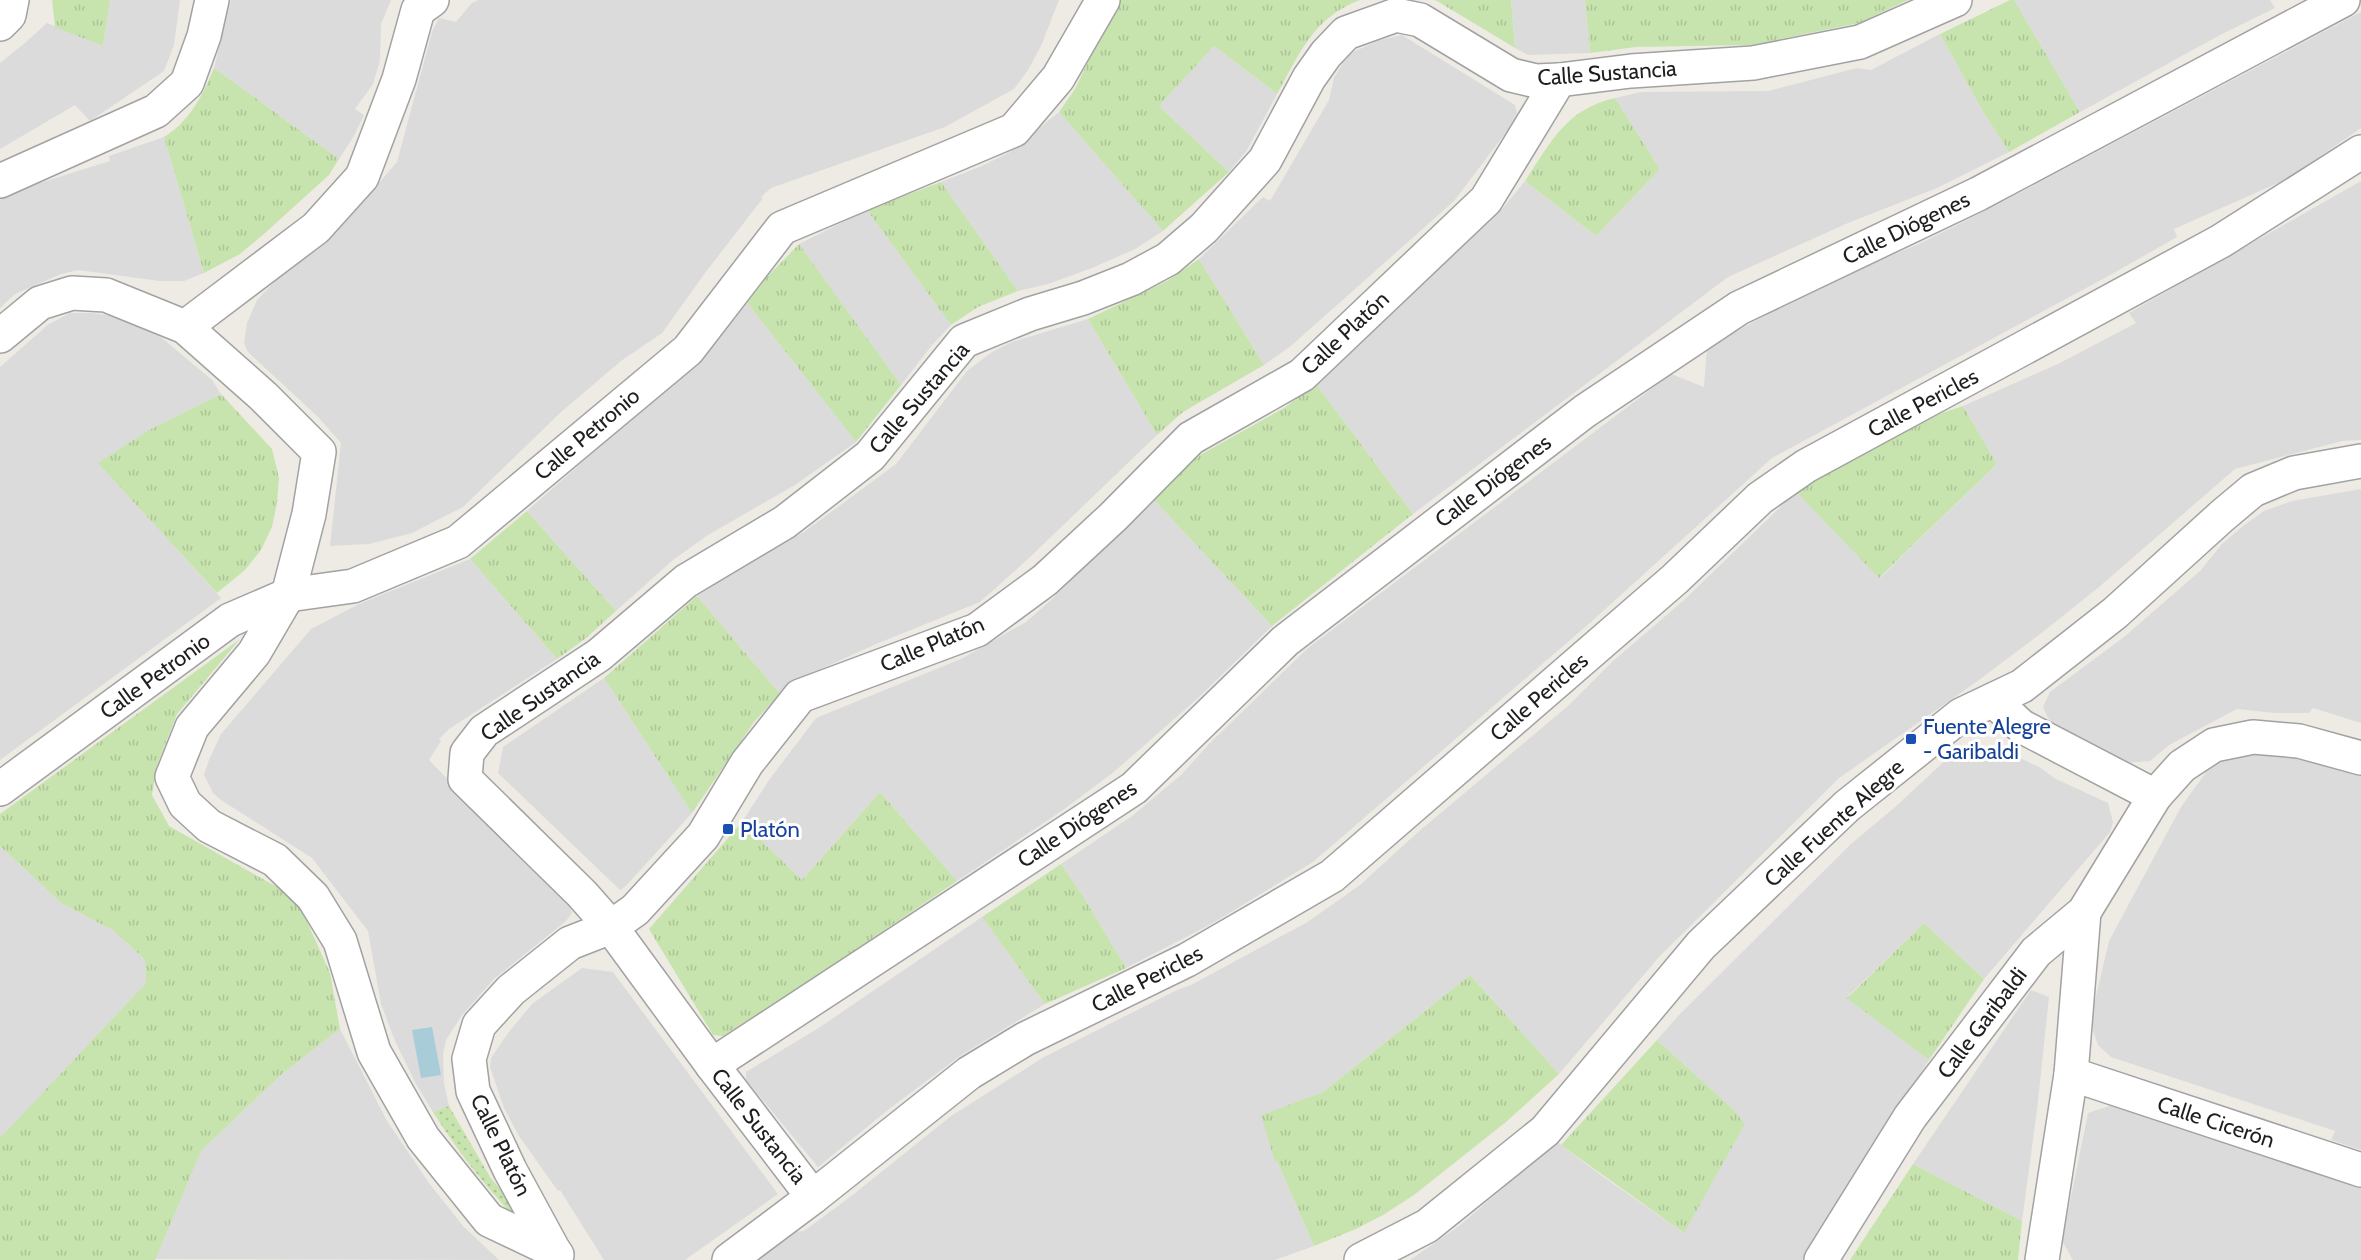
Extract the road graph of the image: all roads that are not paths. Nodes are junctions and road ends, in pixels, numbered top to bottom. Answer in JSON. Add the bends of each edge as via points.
{"nodes":[{"id":1,"x":12,"y":0,"type":"edge"},
{"id":2,"x":212,"y":0,"type":"edge"},
{"id":3,"x":432,"y":0,"type":"edge"},
{"id":4,"x":1103,"y":0,"type":"edge"},
{"id":5,"x":1955,"y":0,"type":"edge"},
{"id":6,"x":2343,"y":0,"type":"edge"},
{"id":7,"x":0,"y":24,"type":"edge"},
{"id":8,"x":1559,"y":80,"type":"junction"},
{"id":9,"x":2361,"y":152,"type":"edge"},
{"id":10,"x":0,"y":181,"type":"edge"},
{"id":11,"x":185,"y":327,"type":"junction"},
{"id":12,"x":0,"y":336,"type":"edge"},
{"id":13,"x":2361,"y":461,"type":"edge"},
{"id":14,"x":288,"y":595,"type":"junction"},
{"id":15,"x":1993,"y":700,"type":"junction"},
{"id":16,"x":2361,"y":758,"type":"edge"},
{"id":17,"x":0,"y":789,"type":"edge"},
{"id":18,"x":2155,"y":796,"type":"junction"},
{"id":19,"x":2084,"y":912,"type":"junction"},
{"id":20,"x":611,"y":927,"type":"junction"},
{"id":21,"x":712,"y":1065,"type":"junction"},
{"id":22,"x":2071,"y":1074,"type":"junction"},
{"id":23,"x":2361,"y":1170,"type":"edge"},
{"id":24,"x":813,"y":1197,"type":"junction"},
{"id":25,"x":557,"y":1256,"type":"edge"},
{"id":26,"x":729,"y":1260,"type":"edge"},
{"id":27,"x":1360,"y":1260,"type":"edge"},
{"id":28,"x":1821,"y":1260,"type":"edge"},
{"id":29,"x":2042,"y":1260,"type":"edge"}],
"edges":[{"from":1,"to":7,"type":"street","via":[[9,15]]},
{"from":2,"to":10,"type":"street","via":[[187,83],[156,111]]},
{"from":3,"to":11,"type":"street","via":[[418,10],[399,80],[362,177],[316,228]]},
{"from":4,"to":14,"type":"street","name":"Calle Petronio","via":[[1058,78],[1014,129],[782,228],[688,350],[458,542],[353,586]]},
{"from":5,"to":8,"type":"street","name":"Calle Sustancia","via":[[1860,42],[1753,63]]},
{"from":6,"to":21,"type":"street","name":"Calle Diógenes","via":[[1978,194],[1739,308],[1585,411],[1285,641],[1134,788]]},
{"from":8,"to":20,"type":"street","name":"Calle Platón","via":[[1486,200],[1302,375],[1191,438],[1045,580],[977,630],[800,696],[747,763],[703,836],[635,910]]},
{"from":8,"to":20,"type":"street","name":"Calle Sustancia","via":[[1536,81],[1511,75],[1420,20],[1396,15],[1346,33],[1309,78],[1265,160],[1204,228],[1168,259],[1131,279],[964,341],[870,456],[785,522],[686,581],[599,655],[484,731],[466,753],[465,779]]},
{"from":9,"to":24,"type":"street","name":"Calle Pericles","via":[[2221,241],[1806,466],[1760,498],[1675,579],[1332,876],[1187,960],[1025,1040],[969,1073]]},
{"from":11,"to":12,"type":"street","via":[[106,295],[72,293],[40,303]]},
{"from":11,"to":14,"type":"street","via":[[319,452],[309,514]]},
{"from":13,"to":15,"type":"street","name":"Calle Fuente Alegre","via":[[2294,473],[2253,490],[2115,613],[2022,686]]},
{"from":14,"to":17,"type":"street","name":"Calle Petronio","via":[[230,620]]},
{"from":14,"to":25,"type":"street","via":[[254,653],[192,727],[172,777],[185,804],[209,826],[275,860],[313,897],[340,941],[374,1052],[423,1138],[489,1220]]},
{"from":15,"to":18,"type":"street","via":[[2021,726]]},
{"from":15,"to":27,"type":"street","name":"Calle Fuente Alegre","via":[[1961,715],[1847,806],[1701,945],[1545,1131],[1427,1226]]},
{"from":16,"to":18,"type":"street","name":"Calle Garibaldi","via":[[2299,741],[2253,737],[2214,745],[2182,766]]},
{"from":18,"to":19,"type":"street","name":"Calle Garibaldi"},
{"from":19,"to":22,"type":"street"},
{"from":19,"to":28,"type":"street","name":"Calle Garibaldi","via":[[2036,952],[1910,1117]]},
{"from":20,"to":21,"type":"street","name":"Calle Sustancia"},
{"from":20,"to":25,"type":"street","name":"Calle Platón","via":[[570,943],[511,990],[479,1025],[469,1059],[473,1091]]},
{"from":21,"to":24,"type":"street","name":"Calle Sustancia"},
{"from":22,"to":23,"type":"street","name":"Calle Cicerón"},
{"from":22,"to":29,"type":"street"},
{"from":24,"to":26,"type":"street","name":"Calle Pericles"}]}
